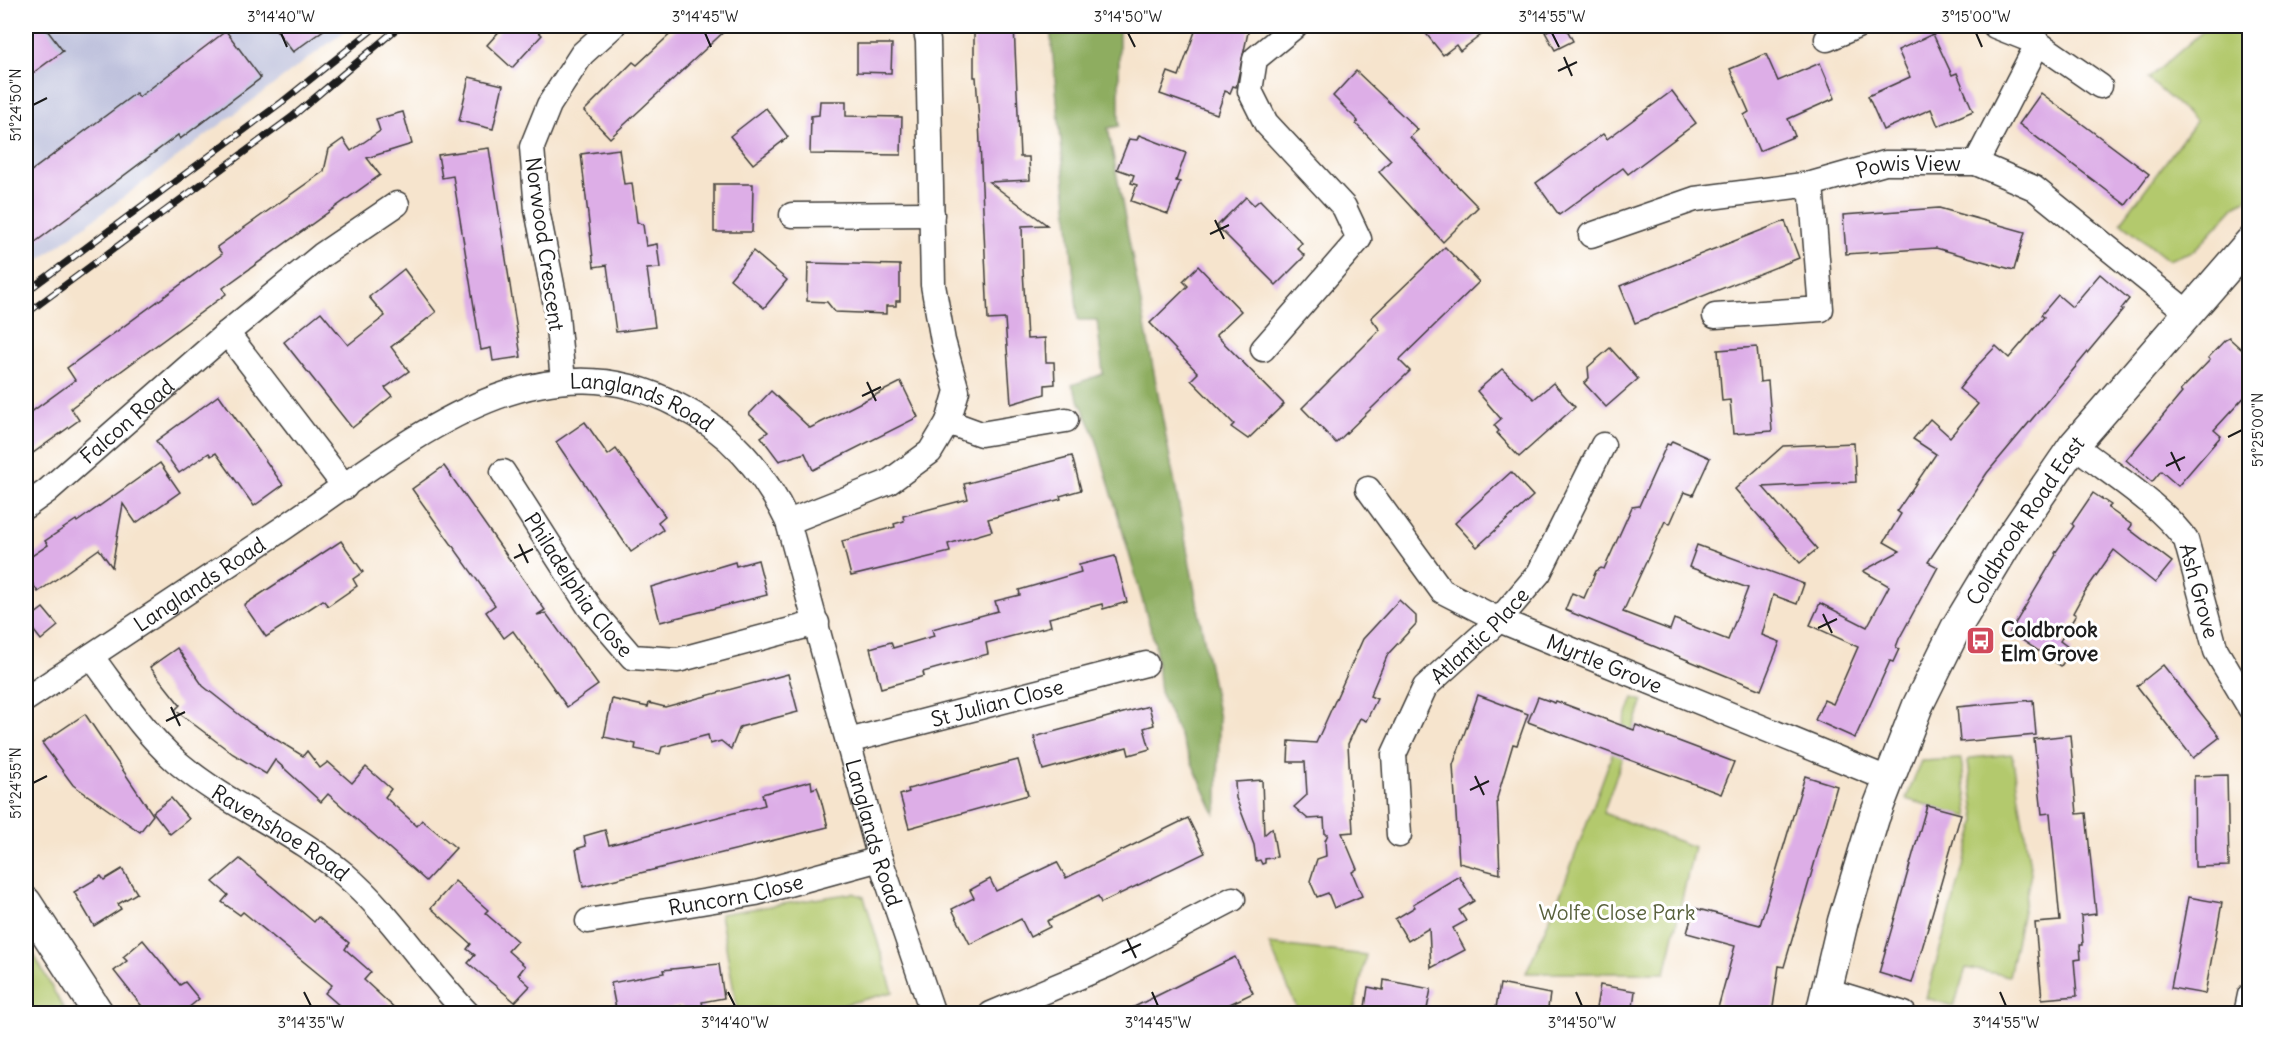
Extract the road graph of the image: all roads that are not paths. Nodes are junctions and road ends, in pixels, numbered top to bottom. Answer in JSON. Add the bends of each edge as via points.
{"nodes":[{"id":1,"x":613,"y":26,"type":"edge"},
{"id":2,"x":925,"y":26,"type":"edge"},
{"id":3,"x":1295,"y":26,"type":"edge"},
{"id":4,"x":1857,"y":26,"type":"edge"},
{"id":5,"x":1995,"y":26,"type":"edge"},
{"id":6,"x":1827,"y":39,"type":"dead end"},
{"id":7,"x":2038,"y":42,"type":"junction"},
{"id":8,"x":2100,"y":86,"type":"dead end"},
{"id":9,"x":1976,"y":163,"type":"junction"},
{"id":10,"x":1811,"y":184,"type":"junction"},
{"id":11,"x":398,"y":204,"type":"dead end"},
{"id":12,"x":932,"y":214,"type":"junction"},
{"id":13,"x":792,"y":215,"type":"dead end"},
{"id":14,"x":1591,"y":235,"type":"dead end"},
{"id":15,"x":2250,"y":242,"type":"edge"},
{"id":16,"x":2187,"y":312,"type":"junction"},
{"id":17,"x":1716,"y":316,"type":"dead end"},
{"id":18,"x":227,"y":333,"type":"junction"},
{"id":19,"x":1263,"y":349,"type":"dead end"},
{"id":20,"x":563,"y":381,"type":"junction"},
{"id":21,"x":1066,"y":420,"type":"dead end"},
{"id":22,"x":948,"y":422,"type":"junction"},
{"id":23,"x":1603,"y":445,"type":"dead end"},
{"id":24,"x":2074,"y":446,"type":"junction"},
{"id":25,"x":503,"y":472,"type":"dead end"},
{"id":26,"x":345,"y":487,"type":"junction"},
{"id":27,"x":1368,"y":489,"type":"dead end"},
{"id":28,"x":26,"y":506,"type":"edge"},
{"id":29,"x":788,"y":522,"type":"junction"},
{"id":30,"x":1499,"y":620,"type":"junction"},
{"id":31,"x":817,"y":623,"type":"junction"},
{"id":32,"x":91,"y":656,"type":"junction"},
{"id":33,"x":1146,"y":664,"type":"dead end"},
{"id":34,"x":26,"y":699,"type":"edge"},
{"id":35,"x":2250,"y":708,"type":"edge"},
{"id":36,"x":848,"y":741,"type":"junction"},
{"id":37,"x":1888,"y":779,"type":"junction"},
{"id":38,"x":1399,"y":835,"type":"dead end"},
{"id":39,"x":880,"y":860,"type":"junction"},
{"id":40,"x":1233,"y":899,"type":"dead end"},
{"id":41,"x":26,"y":902,"type":"edge"},
{"id":42,"x":588,"y":921,"type":"dead end"},
{"id":43,"x":2250,"y":995,"type":"edge"},
{"id":44,"x":1824,"y":1002,"type":"edge"},
{"id":45,"x":99,"y":1014,"type":"edge"},
{"id":46,"x":468,"y":1014,"type":"edge"},
{"id":47,"x":933,"y":1014,"type":"edge"},
{"id":48,"x":991,"y":1014,"type":"edge"},
{"id":49,"x":1904,"y":1014,"type":"edge"},
{"id":50,"x":2246,"y":1014,"type":"edge"}],
"edges":[{"from":1,"to":20,"type":"street","name":"Norwood Crescent","via":[[582,54],[549,105],[532,147],[537,210],[556,305]]},
{"from":2,"to":12,"type":"street"},
{"from":3,"to":19,"type":"street","via":[[1255,59],[1250,91],[1266,123],[1344,207],[1359,239]]},
{"from":4,"to":6,"type":"street"},
{"from":5,"to":7,"type":"street"},
{"from":7,"to":8,"type":"street"},
{"from":7,"to":9,"type":"street"},
{"from":9,"to":10,"type":"street","name":"Powis View","via":[[1884,163]]},
{"from":9,"to":16,"type":"street","name":"Powis View","via":[[2034,188]]},
{"from":10,"to":14,"type":"street","name":"Powis View","via":[[1695,199]]},
{"from":10,"to":17,"type":"street","via":[[1821,309]]},
{"from":11,"to":18,"type":"street","name":"Falcon Road","via":[[322,255]]},
{"from":12,"to":13,"type":"street"},
{"from":12,"to":22,"type":"street","via":[[933,285],[957,391]]},
{"from":15,"to":16,"type":"street","name":"Coldbrook Road East"},
{"from":16,"to":24,"type":"street","name":"Coldbrook Road East"},
{"from":18,"to":26,"type":"street"},
{"from":18,"to":28,"type":"street","name":"Falcon Road"},
{"from":20,"to":26,"type":"street","name":"Langlands Road","via":[[501,394],[464,410]]},
{"from":20,"to":29,"type":"street","name":"Langlands Road","via":[[589,380],[638,389],[697,415],[735,444],[767,484]]},
{"from":21,"to":22,"type":"street","via":[[981,434]]},
{"from":22,"to":29,"type":"street","via":[[930,452],[889,482]]},
{"from":23,"to":30,"type":"street","name":"Atlantic Place","via":[[1539,573]]},
{"from":24,"to":35,"type":"street","name":"Ash Grove","via":[[2157,510],[2186,540],[2216,651]]},
{"from":24,"to":37,"type":"street","name":"Coldbrook Road East","via":[[2009,540],[1956,628],[1918,705]]},
{"from":25,"to":31,"type":"street","name":"Philadelphia Close","via":[[590,608],[632,657],[678,660]]},
{"from":26,"to":32,"type":"street","name":"Langlands Road"},
{"from":27,"to":30,"type":"street","name":"Myrtle Grove","via":[[1442,591]]},
{"from":29,"to":31,"type":"street","name":"Langlands Road"},
{"from":30,"to":37,"type":"street","name":"Myrtle Grove"},
{"from":30,"to":38,"type":"street","name":"Atlantic Place","via":[[1425,687],[1394,754]]},
{"from":31,"to":36,"type":"street","name":"Langlands Road"},
{"from":32,"to":34,"type":"street","name":"Langlands Road"},
{"from":32,"to":46,"type":"street","name":"Ravenshoe Road","via":[[149,734],[177,761],[207,785],[307,847],[365,892]]},
{"from":33,"to":36,"type":"street","name":"St Julian Close"},
{"from":36,"to":39,"type":"street","name":"Langlands Road"},
{"from":37,"to":44,"type":"street","name":"Coldbrook Road East","via":[[1859,865]]},
{"from":39,"to":42,"type":"street","name":"Runcorn Close","via":[[756,892]]},
{"from":39,"to":47,"type":"street","name":"Langlands Road"},
{"from":40,"to":48,"type":"street","via":[[1107,965]]},
{"from":41,"to":45,"type":"street"},
{"from":43,"to":50,"type":"street"},
{"from":44,"to":49,"type":"street"}]}
